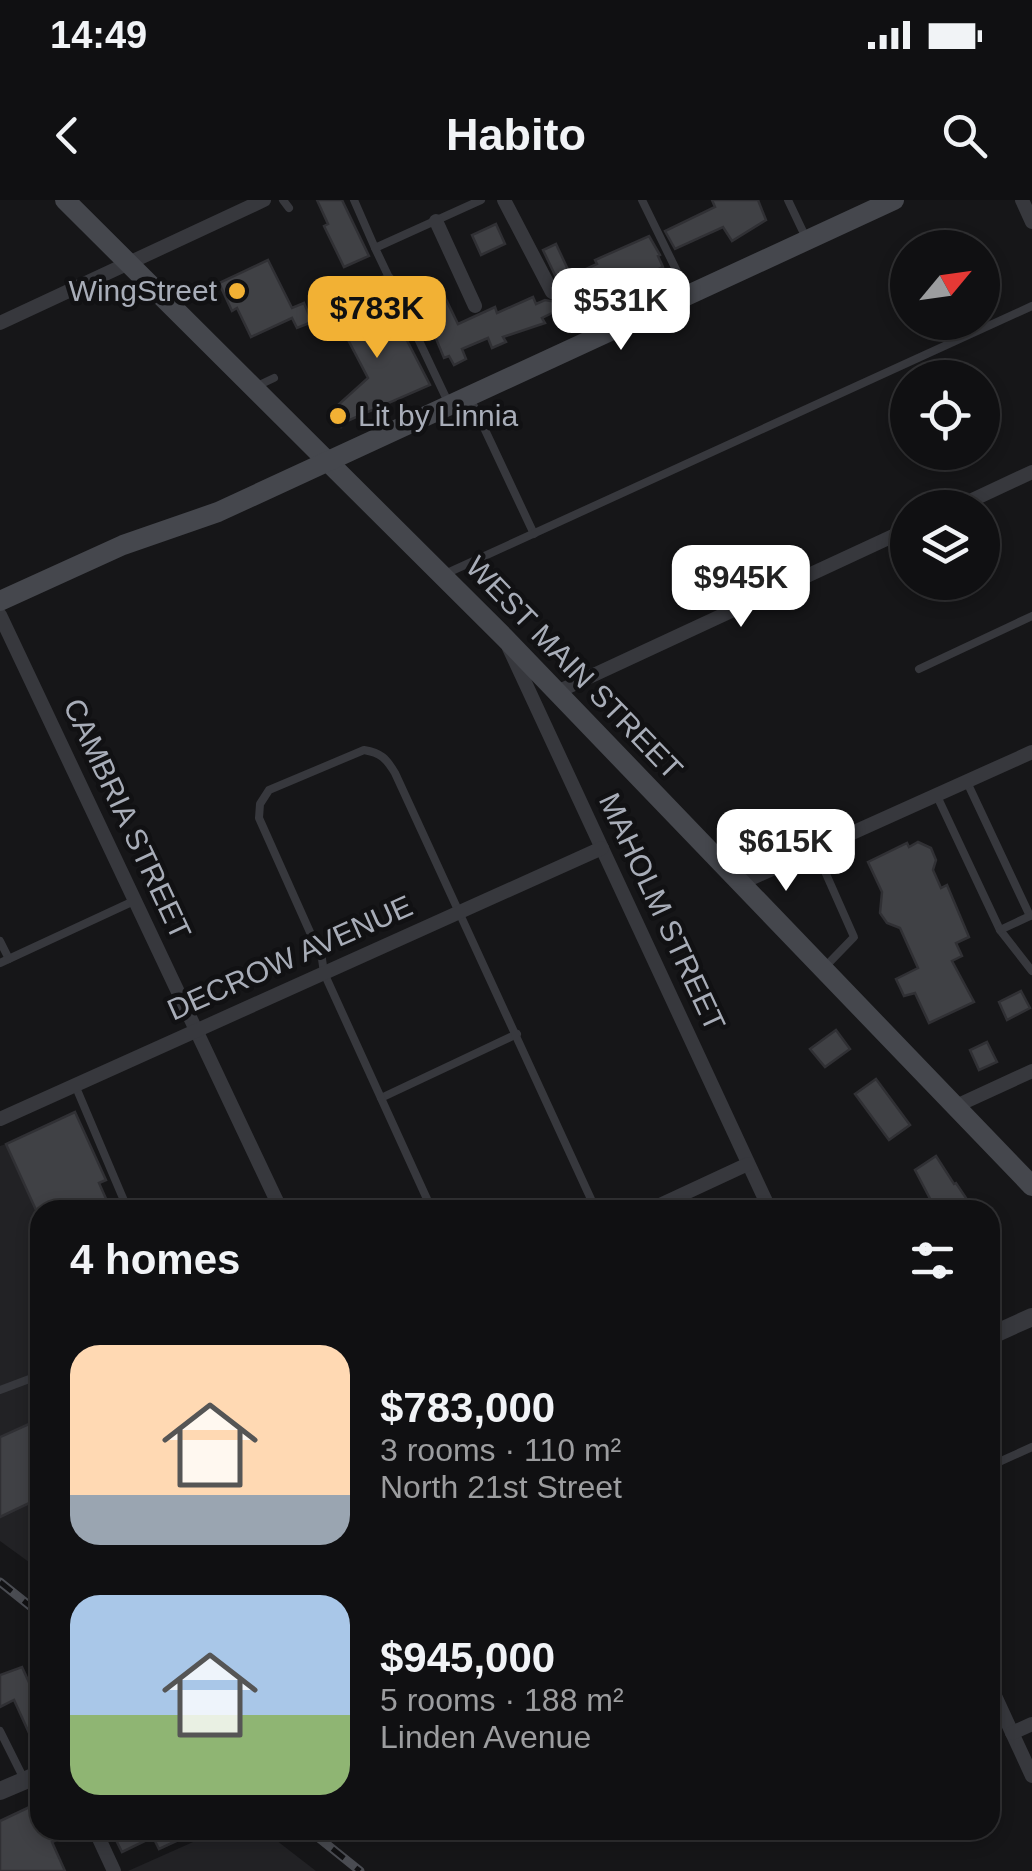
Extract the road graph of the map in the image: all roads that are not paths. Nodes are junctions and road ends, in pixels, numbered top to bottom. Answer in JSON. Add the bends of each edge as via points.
{"nodes":[{"id":1,"x":66,"y":200,"type":"edge"},
{"id":2,"x":264,"y":200,"type":"edge"},
{"id":3,"x":354,"y":200,"type":"edge"},
{"id":4,"x":481,"y":200,"type":"edge"},
{"id":5,"x":504,"y":200,"type":"edge"},
{"id":6,"x":642,"y":200,"type":"edge"},
{"id":7,"x":788,"y":200,"type":"edge"},
{"id":8,"x":894,"y":200,"type":"edge"},
{"id":9,"x":1022,"y":200,"type":"edge"},
{"id":10,"x":436,"y":221,"type":"junction"},
{"id":11,"x":1032,"y":222,"type":"edge"},
{"id":12,"x":806,"y":240,"type":"junction"},
{"id":13,"x":376,"y":248,"type":"junction"},
{"id":14,"x":129,"y":263,"type":"junction"},
{"id":15,"x":390,"y":278,"type":"junction"},
{"id":16,"x":370,"y":283,"type":"dead end"},
{"id":17,"x":184,"y":286,"type":"dead end"},
{"id":18,"x":552,"y":292,"type":"dead end"},
{"id":19,"x":688,"y":294,"type":"junction"},
{"id":20,"x":162,"y":296,"type":"junction"},
{"id":21,"x":474,"y":306,"type":"dead end"},
{"id":22,"x":1032,"y":306,"type":"edge"},
{"id":23,"x":0,"y":323,"type":"edge"},
{"id":24,"x":274,"y":378,"type":"dead end"},
{"id":25,"x":254,"y":388,"type":"junction"},
{"id":26,"x":458,"y":400,"type":"junction"},
{"id":27,"x":326,"y":460,"type":"junction"},
{"id":28,"x":1032,"y":472,"type":"edge"},
{"id":29,"x":994,"y":490,"type":"edge"},
{"id":30,"x":534,"y":534,"type":"junction"},
{"id":31,"x":890,"y":538,"type":"edge"},
{"id":32,"x":442,"y":576,"type":"junction"},
{"id":33,"x":0,"y":600,"type":"edge"},
{"id":34,"x":0,"y":615,"type":"edge"},
{"id":35,"x":1032,"y":616,"type":"edge"},
{"id":36,"x":504,"y":638,"type":"junction"},
{"id":37,"x":919,"y":669,"type":"dead end"},
{"id":38,"x":556,"y":692,"type":"junction"},
{"id":39,"x":1032,"y":752,"type":"edge"},
{"id":40,"x":966,"y":780,"type":"junction"},
{"id":41,"x":936,"y":794,"type":"junction"},
{"id":42,"x":602,"y":848,"type":"junction"},
{"id":43,"x":815,"y":850,"type":"junction"},
{"id":44,"x":741,"y":883,"type":"junction"},
{"id":45,"x":136,"y":900,"type":"junction"},
{"id":46,"x":460,"y":912,"type":"junction"},
{"id":47,"x":1031,"y":915,"type":"edge"},
{"id":48,"x":1000,"y":930,"type":"junction"},
{"id":49,"x":0,"y":940,"type":"edge"},
{"id":50,"x":4,"y":961,"type":"edge"},
{"id":51,"x":823,"y":968,"type":"junction"},
{"id":52,"x":1032,"y":972,"type":"edge"},
{"id":53,"x":324,"y":973,"type":"junction"},
{"id":54,"x":196,"y":1031,"type":"junction"},
{"id":55,"x":517,"y":1034,"type":"junction"},
{"id":56,"x":1032,"y":1071,"type":"edge"},
{"id":57,"x":76,"y":1085,"type":"junction"},
{"id":58,"x":381,"y":1098,"type":"junction"},
{"id":59,"x":956,"y":1106,"type":"junction"},
{"id":60,"x":0,"y":1120,"type":"edge"},
{"id":61,"x":748,"y":1164,"type":"junction"},
{"id":62,"x":1032,"y":1186,"type":"edge"},
{"id":63,"x":124,"y":1200,"type":"edge"},
{"id":64,"x":276,"y":1200,"type":"edge"},
{"id":65,"x":427,"y":1200,"type":"edge"},
{"id":66,"x":592,"y":1200,"type":"edge"},
{"id":67,"x":671,"y":1200,"type":"edge"},
{"id":68,"x":765,"y":1200,"type":"edge"},
{"id":69,"x":1032,"y":1316,"type":"edge"},
{"id":70,"x":1000,"y":1331,"type":"edge"},
{"id":71,"x":30,"y":1379,"type":"edge"},
{"id":72,"x":0,"y":1390,"type":"edge"},
{"id":73,"x":1032,"y":1447,"type":"edge"},
{"id":74,"x":1000,"y":1461,"type":"edge"},
{"id":75,"x":1000,"y":1707,"type":"edge"},
{"id":76,"x":1032,"y":1724,"type":"edge"},
{"id":77,"x":0,"y":1731,"type":"edge"},
{"id":78,"x":1012,"y":1733,"type":"junction"},
{"id":79,"x":30,"y":1774,"type":"edge"},
{"id":80,"x":1032,"y":1776,"type":"edge"},
{"id":81,"x":30,"y":1778,"type":"edge"},
{"id":82,"x":0,"y":1791,"type":"edge"},
{"id":83,"x":100,"y":1840,"type":"edge"},
{"id":84,"x":114,"y":1871,"type":"edge"}],
"edges":[{"from":1,"to":14,"type":"main road","name":"WEST MAIN STREET"},
{"from":2,"to":14,"type":"street"},
{"from":3,"to":13,"type":"lane"},
{"from":4,"to":10,"type":"lane"},
{"from":5,"to":18,"type":"street"},
{"from":6,"to":19,"type":"lane"},
{"from":7,"to":12,"type":"lane"},
{"from":8,"to":12,"type":"main road"},
{"from":9,"to":11,"type":"street"},
{"from":10,"to":13,"type":"lane"},
{"from":10,"to":21,"type":"street"},
{"from":12,"to":19,"type":"main road"},
{"from":13,"to":15,"type":"lane"},
{"from":14,"to":20,"type":"main road","name":"WEST MAIN STREET"},
{"from":14,"to":23,"type":"street"},
{"from":15,"to":16,"type":"lane"},
{"from":15,"to":26,"type":"lane"},
{"from":17,"to":20,"type":"lane"},
{"from":19,"to":26,"type":"main road"},
{"from":20,"to":25,"type":"main road","name":"WEST MAIN STREET"},
{"from":22,"to":30,"type":"lane"},
{"from":24,"to":25,"type":"lane"},
{"from":25,"to":27,"type":"main road","name":"WEST MAIN STREET"},
{"from":26,"to":27,"type":"main road"},
{"from":26,"to":30,"type":"lane"},
{"from":27,"to":32,"type":"main road","name":"WEST MAIN STREET"},
{"from":27,"to":33,"type":"main road","via":[[218,512]]},
{"from":28,"to":29,"type":"street"},
{"from":30,"to":32,"type":"lane"},
{"from":31,"to":38,"type":"street"},
{"from":32,"to":36,"type":"main road","name":"WEST MAIN STREET"},
{"from":34,"to":45,"type":"street","name":"CAMBRIA STREET"},
{"from":35,"to":37,"type":"lane"},
{"from":36,"to":38,"type":"main road","name":"WEST MAIN STREET"},
{"from":36,"to":42,"type":"street","name":"MAHOLM STREET"},
{"from":38,"to":44,"type":"main road","name":"WEST MAIN STREET"},
{"from":39,"to":40,"type":"street"},
{"from":40,"to":41,"type":"street"},
{"from":40,"to":47,"type":"lane"},
{"from":41,"to":43,"type":"street"},
{"from":41,"to":48,"type":"lane"},
{"from":42,"to":46,"type":"street","name":"DECROW AVENUE"},
{"from":42,"to":61,"type":"street","name":"MAHOLM STREET"},
{"from":43,"to":44,"type":"street"},
{"from":43,"to":51,"type":"lane","via":[[854,937]]},
{"from":44,"to":51,"type":"main road","name":"WEST MAIN STREET"},
{"from":45,"to":50,"type":"lane"},
{"from":45,"to":54,"type":"street","name":"CAMBRIA STREET"},
{"from":46,"to":53,"type":"street","name":"DECROW AVENUE"},
{"from":46,"to":53,"type":"lane","via":[[395,773],[377,752],[364,750],[269,790],[259,818]]},
{"from":46,"to":55,"type":"lane"},
{"from":47,"to":48,"type":"lane"},
{"from":48,"to":52,"type":"lane"},
{"from":49,"to":50,"type":"lane"},
{"from":51,"to":59,"type":"main road","name":"WEST MAIN STREET"},
{"from":53,"to":54,"type":"street","name":"DECROW AVENUE"},
{"from":53,"to":58,"type":"lane"},
{"from":54,"to":57,"type":"street","name":"DECROW AVENUE"},
{"from":54,"to":64,"type":"street","name":"CAMBRIA STREET"},
{"from":55,"to":58,"type":"lane"},
{"from":55,"to":66,"type":"lane"},
{"from":56,"to":59,"type":"street"},
{"from":57,"to":60,"type":"street","name":"DECROW AVENUE"},
{"from":57,"to":63,"type":"lane"},
{"from":58,"to":65,"type":"lane"},
{"from":59,"to":62,"type":"main road","name":"WEST MAIN STREET"},
{"from":61,"to":67,"type":"street"},
{"from":61,"to":68,"type":"street","name":"MAHOLM STREET"},
{"from":69,"to":70,"type":"street"},
{"from":71,"to":72,"type":"lane"},
{"from":73,"to":74,"type":"lane"},
{"from":75,"to":78,"type":"street"},
{"from":76,"to":78,"type":"street"},
{"from":77,"to":79,"type":"lane"},
{"from":78,"to":80,"type":"street"},
{"from":81,"to":82,"type":"street"},
{"from":83,"to":84,"type":"street"}]}
